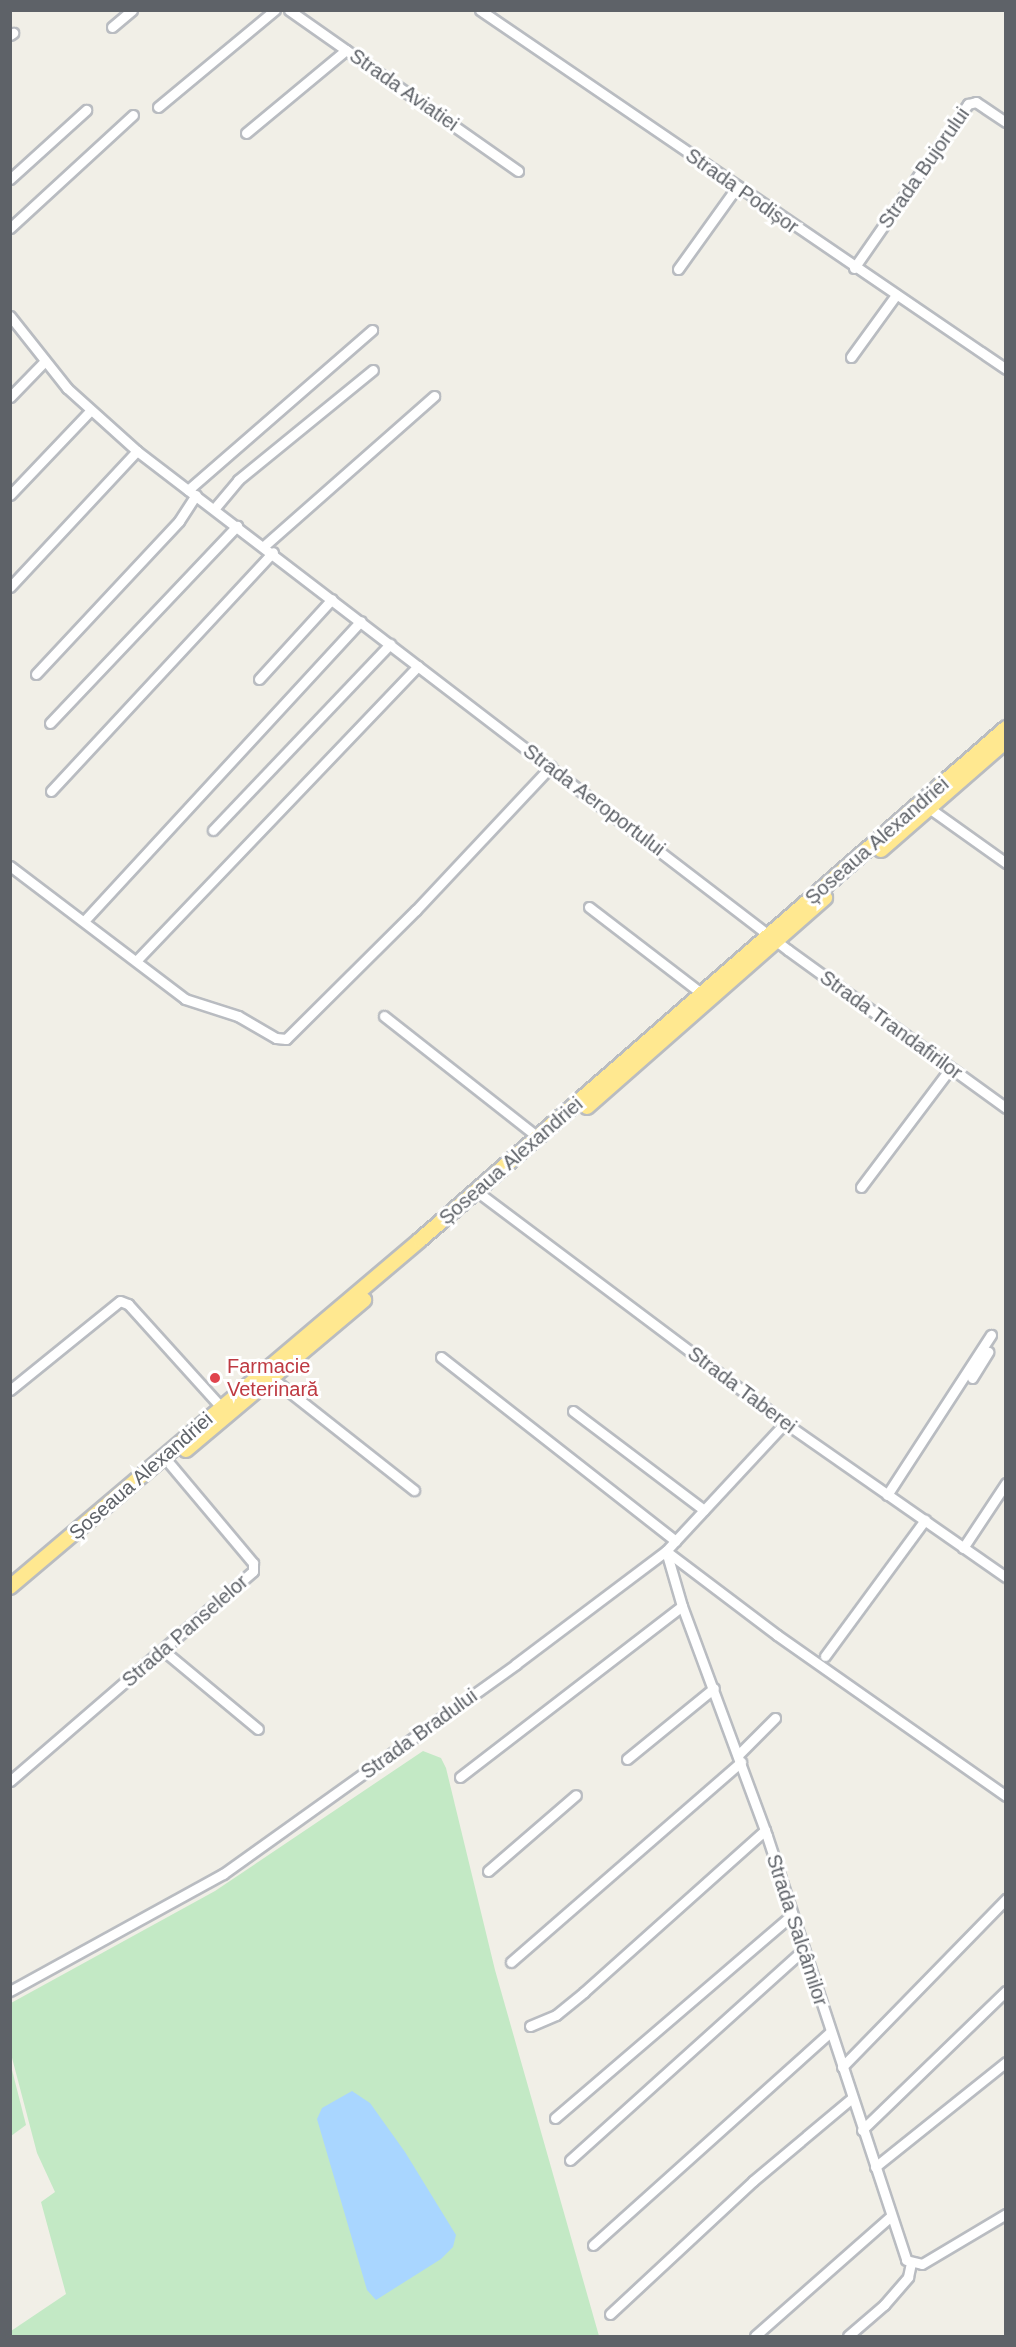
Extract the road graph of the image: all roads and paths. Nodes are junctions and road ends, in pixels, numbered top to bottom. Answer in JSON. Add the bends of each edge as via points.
{"nodes":[{"id":1,"x":132,"y":10,"type":"edge"},
{"id":2,"x":275,"y":10,"type":"edge"},
{"id":3,"x":289,"y":10,"type":"edge"},
{"id":4,"x":480,"y":10,"type":"edge"},
{"id":5,"x":112,"y":27,"type":"dead end"},
{"id":6,"x":346,"y":50,"type":"junction"},
{"id":7,"x":158,"y":107,"type":"dead end"},
{"id":8,"x":86,"y":110,"type":"dead end"},
{"id":9,"x":133,"y":115,"type":"dead end"},
{"id":10,"x":1005,"y":122,"type":"edge"},
{"id":11,"x":246,"y":133,"type":"dead end"},
{"id":12,"x":518,"y":171,"type":"dead end"},
{"id":13,"x":10,"y":179,"type":"edge"},
{"id":14,"x":737,"y":187,"type":"junction"},
{"id":15,"x":10,"y":228,"type":"edge"},
{"id":16,"x":854,"y":268,"type":"junction"},
{"id":17,"x":678,"y":269,"type":"dead end"},
{"id":18,"x":896,"y":295,"type":"junction"},
{"id":19,"x":10,"y":316,"type":"edge"},
{"id":20,"x":372,"y":330,"type":"dead end"},
{"id":21,"x":851,"y":357,"type":"dead end"},
{"id":22,"x":45,"y":361,"type":"junction"},
{"id":23,"x":1005,"y":369,"type":"edge"},
{"id":24,"x":373,"y":370,"type":"dead end"},
{"id":25,"x":434,"y":396,"type":"dead end"},
{"id":26,"x":10,"y":397,"type":"edge"},
{"id":27,"x":90,"y":411,"type":"junction"},
{"id":28,"x":137,"y":451,"type":"junction"},
{"id":29,"x":192,"y":493,"type":"junction"},
{"id":30,"x":10,"y":495,"type":"edge"},
{"id":31,"x":214,"y":509,"type":"junction"},
{"id":32,"x":237,"y":526,"type":"junction"},
{"id":33,"x":264,"y":546,"type":"junction"},
{"id":34,"x":273,"y":552,"type":"junction"},
{"id":35,"x":10,"y":587,"type":"edge"},
{"id":36,"x":332,"y":599,"type":"junction"},
{"id":37,"x":361,"y":621,"type":"junction"},
{"id":38,"x":390,"y":644,"type":"junction"},
{"id":39,"x":418,"y":666,"type":"junction"},
{"id":40,"x":36,"y":674,"type":"dead end"},
{"id":41,"x":259,"y":679,"type":"dead end"},
{"id":42,"x":50,"y":723,"type":"dead end"},
{"id":43,"x":1005,"y":728,"type":"edge"},
{"id":44,"x":1005,"y":741,"type":"edge"},
{"id":45,"x":551,"y":766,"type":"junction"},
{"id":46,"x":51,"y":791,"type":"dead end"},
{"id":47,"x":929,"y":808,"type":"junction"},
{"id":48,"x":213,"y":830,"type":"dead end"},
{"id":49,"x":1005,"y":863,"type":"edge"},
{"id":50,"x":10,"y":866,"type":"edge"},
{"id":51,"x":589,"y":907,"type":"dead end"},
{"id":52,"x":84,"y":921,"type":"junction"},
{"id":53,"x":774,"y":937,"type":"junction"},
{"id":54,"x":136,"y":961,"type":"junction"},
{"id":55,"x":701,"y":993,"type":"junction"},
{"id":56,"x":384,"y":1016,"type":"dead end"},
{"id":57,"x":950,"y":1069,"type":"junction"},
{"id":58,"x":1005,"y":1108,"type":"edge"},
{"id":59,"x":538,"y":1137,"type":"junction"},
{"id":60,"x":861,"y":1187,"type":"dead end"},
{"id":61,"x":483,"y":1196,"type":"junction"},
{"id":62,"x":992,"y":1335,"type":"dead end"},
{"id":63,"x":988,"y":1352,"type":"dead end"},
{"id":64,"x":441,"y":1357,"type":"dead end"},
{"id":65,"x":272,"y":1378,"type":"junction"},
{"id":66,"x":10,"y":1390,"type":"edge"},
{"id":67,"x":221,"y":1407,"type":"junction"},
{"id":68,"x":573,"y":1411,"type":"dead end"},
{"id":69,"x":785,"y":1423,"type":"junction"},
{"id":70,"x":170,"y":1464,"type":"junction"},
{"id":71,"x":1005,"y":1483,"type":"edge"},
{"id":72,"x":414,"y":1490,"type":"dead end"},
{"id":73,"x":890,"y":1497,"type":"junction"},
{"id":74,"x":704,"y":1510,"type":"junction"},
{"id":75,"x":925,"y":1521,"type":"junction"},
{"id":76,"x":676,"y":1540,"type":"junction"},
{"id":77,"x":963,"y":1548,"type":"junction"},
{"id":78,"x":666,"y":1551,"type":"junction"},
{"id":79,"x":1005,"y":1577,"type":"edge"},
{"id":80,"x":10,"y":1587,"type":"edge"},
{"id":81,"x":10,"y":1599,"type":"edge"},
{"id":82,"x":682,"y":1606,"type":"junction"},
{"id":83,"x":164,"y":1652,"type":"junction"},
{"id":84,"x":825,"y":1656,"type":"dead end"},
{"id":85,"x":714,"y":1688,"type":"junction"},
{"id":86,"x":776,"y":1718,"type":"dead end"},
{"id":87,"x":258,"y":1729,"type":"dead end"},
{"id":88,"x":740,"y":1758,"type":"junction"},
{"id":89,"x":627,"y":1759,"type":"dead end"},
{"id":90,"x":460,"y":1777,"type":"dead end"},
{"id":91,"x":10,"y":1781,"type":"edge"},
{"id":92,"x":576,"y":1795,"type":"dead end"},
{"id":93,"x":1005,"y":1796,"type":"edge"},
{"id":94,"x":765,"y":1830,"type":"junction"},
{"id":95,"x":488,"y":1871,"type":"dead end"},
{"id":96,"x":1005,"y":1899,"type":"edge"},
{"id":97,"x":792,"y":1915,"type":"junction"},
{"id":98,"x":803,"y":1950,"type":"junction"},
{"id":99,"x":511,"y":1962,"type":"dead end"},
{"id":100,"x":10,"y":1990,"type":"edge"},
{"id":101,"x":1005,"y":1991,"type":"edge"},
{"id":102,"x":530,"y":2026,"type":"dead end"},
{"id":103,"x":830,"y":2032,"type":"junction"},
{"id":104,"x":1005,"y":2062,"type":"edge"},
{"id":105,"x":842,"y":2067,"type":"junction"},
{"id":106,"x":852,"y":2098,"type":"junction"},
{"id":107,"x":555,"y":2118,"type":"dead end"},
{"id":108,"x":862,"y":2130,"type":"junction"},
{"id":109,"x":570,"y":2160,"type":"dead end"},
{"id":110,"x":875,"y":2167,"type":"junction"},
{"id":111,"x":1005,"y":2214,"type":"edge"},
{"id":112,"x":890,"y":2217,"type":"junction"},
{"id":113,"x":593,"y":2245,"type":"dead end"},
{"id":114,"x":911,"y":2263,"type":"junction"},
{"id":115,"x":610,"y":2314,"type":"dead end"},
{"id":116,"x":755,"y":2337,"type":"edge"},
{"id":117,"x":848,"y":2337,"type":"edge"}],
"edges":[{"from":1,"to":5,"type":"street"},
{"from":2,"to":7,"type":"street"},
{"from":3,"to":6,"type":"street","name":"Strada Aviatiei"},
{"from":4,"to":14,"type":"street","name":"Strada Podișor"},
{"from":6,"to":11,"type":"street"},
{"from":6,"to":12,"type":"street","name":"Strada Aviatiei"},
{"from":8,"to":13,"type":"street"},
{"from":9,"to":15,"type":"street"},
{"from":10,"to":16,"type":"street","name":"Strada Bujorului","via":[[976,102],[968,104]]},
{"from":14,"to":16,"type":"street","name":"Strada Podișor"},
{"from":14,"to":17,"type":"street"},
{"from":16,"to":18,"type":"street","name":"Strada Podișor"},
{"from":18,"to":21,"type":"street"},
{"from":18,"to":23,"type":"street","name":"Strada Podișor"},
{"from":19,"to":22,"type":"street","name":"Strada Aeroportului"},
{"from":20,"to":29,"type":"street"},
{"from":22,"to":26,"type":"street"},
{"from":22,"to":27,"type":"street","name":"Strada Aeroportului"},
{"from":24,"to":31,"type":"street","via":[[238,480]]},
{"from":25,"to":33,"type":"street"},
{"from":27,"to":28,"type":"street","name":"Strada Aeroportului"},
{"from":27,"to":30,"type":"street"},
{"from":28,"to":29,"type":"street","name":"Strada Aeroportului"},
{"from":28,"to":35,"type":"street"},
{"from":29,"to":31,"type":"street","name":"Strada Aeroportului"},
{"from":29,"to":40,"type":"street","via":[[178,521]]},
{"from":31,"to":32,"type":"street","name":"Strada Aeroportului"},
{"from":32,"to":33,"type":"street","name":"Strada Aeroportului"},
{"from":32,"to":42,"type":"street"},
{"from":33,"to":34,"type":"street","name":"Strada Aeroportului"},
{"from":34,"to":36,"type":"street","name":"Strada Aeroportului"},
{"from":34,"to":46,"type":"street"},
{"from":36,"to":37,"type":"street","name":"Strada Aeroportului"},
{"from":36,"to":41,"type":"street"},
{"from":37,"to":38,"type":"street","name":"Strada Aeroportului"},
{"from":37,"to":52,"type":"street"},
{"from":38,"to":39,"type":"street","name":"Strada Aeroportului"},
{"from":38,"to":48,"type":"street"},
{"from":39,"to":45,"type":"street","name":"Strada Aeroportului"},
{"from":39,"to":54,"type":"street"},
{"from":43,"to":53,"type":"highway","name":"Șoseaua Alexandriei"},
{"from":44,"to":47,"type":"highway","name":"Șoseaua Alexandriei"},
{"from":45,"to":53,"type":"street","name":"Strada Aeroportului"},
{"from":45,"to":54,"type":"street","via":[[286,1040],[238,1016],[185,999]]},
{"from":47,"to":49,"type":"street"},
{"from":47,"to":53,"type":"highway","name":"Șoseaua Alexandriei"},
{"from":50,"to":52,"type":"street"},
{"from":51,"to":55,"type":"street"},
{"from":52,"to":54,"type":"street"},
{"from":53,"to":55,"type":"highway","name":"Șoseaua Alexandriei"},
{"from":53,"to":57,"type":"street","name":"Strada Trandafirilor"},
{"from":53,"to":61,"type":"highway","name":"Șoseaua Alexandriei"},
{"from":55,"to":59,"type":"highway","name":"Șoseaua Alexandriei"},
{"from":56,"to":59,"type":"street"},
{"from":57,"to":58,"type":"street","name":"Strada Trandafirilor"},
{"from":57,"to":60,"type":"street"},
{"from":59,"to":67,"type":"highway","name":"Șoseaua Alexandriei"},
{"from":61,"to":65,"type":"highway","name":"Șoseaua Alexandriei"},
{"from":61,"to":69,"type":"street","name":"Strada Taberei"},
{"from":62,"to":73,"type":"street"},
{"from":63,"to":73,"type":"street"},
{"from":64,"to":76,"type":"street"},
{"from":65,"to":70,"type":"highway","name":"Șoseaua Alexandriei"},
{"from":65,"to":72,"type":"street"},
{"from":66,"to":67,"type":"street","via":[[120,1301],[128,1304]]},
{"from":67,"to":80,"type":"highway","name":"Șoseaua Alexandriei"},
{"from":68,"to":74,"type":"street"},
{"from":69,"to":73,"type":"street","name":"Strada Taberei"},
{"from":69,"to":74,"type":"street","name":"Strada Bradului"},
{"from":70,"to":81,"type":"highway","name":"Șoseaua Alexandriei"},
{"from":70,"to":83,"type":"street","name":"Strada Panselelor","via":[[254,1567]]},
{"from":71,"to":77,"type":"street"},
{"from":73,"to":75,"type":"street","name":"Strada Taberei"},
{"from":74,"to":76,"type":"street","name":"Strada Bradului"},
{"from":75,"to":77,"type":"street","name":"Strada Taberei"},
{"from":75,"to":84,"type":"street"},
{"from":76,"to":78,"type":"street","name":"Strada Bradului"},
{"from":77,"to":79,"type":"street","name":"Strada Taberei"},
{"from":78,"to":82,"type":"street","name":"Strada Salcâmilor"},
{"from":78,"to":93,"type":"street","via":[[777,1635]]},
{"from":78,"to":100,"type":"street","name":"Strada Bradului","via":[[223,1874]]},
{"from":82,"to":85,"type":"street","name":"Strada Salcâmilor"},
{"from":82,"to":90,"type":"street"},
{"from":83,"to":87,"type":"street"},
{"from":83,"to":91,"type":"street","name":"Strada Panselelor"},
{"from":85,"to":88,"type":"street","name":"Strada Salcâmilor"},
{"from":85,"to":89,"type":"street"},
{"from":86,"to":88,"type":"street"},
{"from":88,"to":94,"type":"street","name":"Strada Salcâmilor"},
{"from":88,"to":99,"type":"street"},
{"from":92,"to":95,"type":"street"},
{"from":94,"to":97,"type":"street","name":"Strada Salcâmilor"},
{"from":94,"to":102,"type":"street","via":[[584,1992],[556,2015]]},
{"from":96,"to":105,"type":"street"},
{"from":97,"to":98,"type":"street","name":"Strada Salcâmilor"},
{"from":97,"to":107,"type":"street"},
{"from":98,"to":103,"type":"street","name":"Strada Salcâmilor"},
{"from":98,"to":109,"type":"street","via":[[569,2156]]},
{"from":101,"to":108,"type":"street"},
{"from":103,"to":105,"type":"street","name":"Strada Salcâmilor"},
{"from":103,"to":113,"type":"street"},
{"from":104,"to":110,"type":"street"},
{"from":105,"to":106,"type":"street","name":"Strada Salcâmilor"},
{"from":106,"to":108,"type":"street","name":"Strada Salcâmilor"},
{"from":106,"to":115,"type":"street","via":[[753,2181]]},
{"from":108,"to":110,"type":"street","name":"Strada Salcâmilor"},
{"from":110,"to":112,"type":"street","name":"Strada Salcâmilor"},
{"from":111,"to":114,"type":"street","via":[[922,2264]]},
{"from":112,"to":114,"type":"street","name":"Strada Salcâmilor","via":[[903,2254]]},
{"from":112,"to":116,"type":"street"},
{"from":114,"to":117,"type":"street","via":[[908,2277]]}]}
